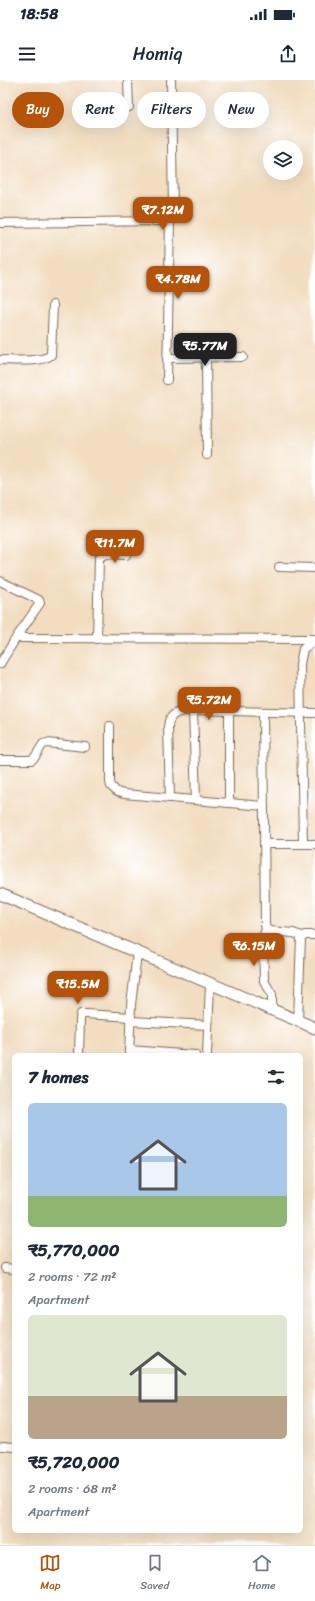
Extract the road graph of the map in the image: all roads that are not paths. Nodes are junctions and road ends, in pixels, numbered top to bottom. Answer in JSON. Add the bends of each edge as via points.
{"nodes":[{"id":1,"x":128,"y":80,"type":"edge"},
{"id":2,"x":171,"y":80,"type":"edge"},
{"id":3,"x":128,"y":92,"type":"edge"},
{"id":4,"x":170,"y":220,"type":"junction"},
{"id":5,"x":0,"y":223,"type":"edge"},
{"id":6,"x":53,"y":306,"type":"dead end"},
{"id":7,"x":206,"y":357,"type":"junction"},
{"id":8,"x":243,"y":357,"type":"dead end"},
{"id":9,"x":167,"y":358,"type":"junction"},
{"id":10,"x":0,"y":360,"type":"edge"},
{"id":11,"x":167,"y":380,"type":"dead end"},
{"id":12,"x":207,"y":455,"type":"dead end"},
{"id":13,"x":126,"y":555,"type":"dead end"},
{"id":14,"x":279,"y":566,"type":"dead end"},
{"id":15,"x":315,"y":568,"type":"edge"},
{"id":16,"x":0,"y":581,"type":"edge"},
{"id":17,"x":16,"y":638,"type":"junction"},
{"id":18,"x":97,"y":639,"type":"junction"},
{"id":19,"x":315,"y":639,"type":"edge"},
{"id":20,"x":0,"y":664,"type":"edge"},
{"id":21,"x":193,"y":710,"type":"junction"},
{"id":22,"x":229,"y":711,"type":"junction"},
{"id":23,"x":263,"y":712,"type":"junction"},
{"id":24,"x":301,"y":713,"type":"junction"},
{"id":25,"x":315,"y":713,"type":"edge"},
{"id":26,"x":110,"y":726,"type":"dead end"},
{"id":27,"x":85,"y":747,"type":"dead end"},
{"id":28,"x":0,"y":760,"type":"edge"},
{"id":29,"x":170,"y":798,"type":"junction"},
{"id":30,"x":196,"y":800,"type":"junction"},
{"id":31,"x":229,"y":803,"type":"junction"},
{"id":32,"x":264,"y":806,"type":"junction"},
{"id":33,"x":264,"y":844,"type":"junction"},
{"id":34,"x":303,"y":844,"type":"junction"},
{"id":35,"x":315,"y":844,"type":"edge"},
{"id":36,"x":0,"y":894,"type":"edge"},
{"id":37,"x":266,"y":929,"type":"junction"},
{"id":38,"x":315,"y":934,"type":"edge"},
{"id":39,"x":302,"y":936,"type":"junction"},
{"id":40,"x":137,"y":953,"type":"junction"},
{"id":41,"x":210,"y":984,"type":"junction"},
{"id":42,"x":272,"y":1009,"type":"junction"},
{"id":43,"x":131,"y":1019,"type":"junction"},
{"id":44,"x":298,"y":1020,"type":"junction"},
{"id":45,"x":208,"y":1025,"type":"junction"},
{"id":46,"x":315,"y":1028,"type":"edge"},
{"id":47,"x":79,"y":1053,"type":"edge"},
{"id":48,"x":129,"y":1053,"type":"edge"},
{"id":49,"x":206,"y":1053,"type":"edge"},
{"id":50,"x":5,"y":1268,"type":"dead end"},
{"id":51,"x":12,"y":1268,"type":"edge"},
{"id":52,"x":3,"y":1446,"type":"dead end"},
{"id":53,"x":12,"y":1447,"type":"edge"}],
"edges":[{"from":1,"to":3,"type":"street"},
{"from":2,"to":4,"type":"street","via":[[173,211]]},
{"from":4,"to":5,"type":"street"},
{"from":4,"to":9,"type":"street"},
{"from":6,"to":10,"type":"street","via":[[51,355],[34,360]]},
{"from":7,"to":8,"type":"street"},
{"from":7,"to":9,"type":"street"},
{"from":7,"to":12,"type":"street"},
{"from":9,"to":11,"type":"street"},
{"from":13,"to":18,"type":"street","via":[[105,554],[99,558]]},
{"from":14,"to":15,"type":"street"},
{"from":16,"to":17,"type":"street","via":[[40,603]]},
{"from":17,"to":18,"type":"street"},
{"from":17,"to":20,"type":"street"},
{"from":18,"to":19,"type":"street"},
{"from":19,"to":24,"type":"street","via":[[305,647],[300,664]]},
{"from":21,"to":22,"type":"street"},
{"from":21,"to":29,"type":"street","via":[[176,713],[168,721]]},
{"from":21,"to":30,"type":"street"},
{"from":22,"to":23,"type":"street"},
{"from":22,"to":31,"type":"street"},
{"from":23,"to":24,"type":"street"},
{"from":23,"to":32,"type":"street"},
{"from":24,"to":25,"type":"street"},
{"from":24,"to":34,"type":"street"},
{"from":26,"to":29,"type":"street","via":[[111,786],[124,794]]},
{"from":27,"to":28,"type":"street","via":[[48,743],[43,744],[31,760]]},
{"from":29,"to":30,"type":"street"},
{"from":30,"to":31,"type":"street"},
{"from":31,"to":32,"type":"street"},
{"from":32,"to":33,"type":"street"},
{"from":33,"to":34,"type":"street"},
{"from":33,"to":37,"type":"street"},
{"from":34,"to":35,"type":"street"},
{"from":36,"to":40,"type":"street"},
{"from":37,"to":39,"type":"street"},
{"from":37,"to":42,"type":"street","via":[[263,938],[264,981],[272,994]]},
{"from":38,"to":39,"type":"street"},
{"from":39,"to":44,"type":"street"},
{"from":40,"to":41,"type":"street"},
{"from":40,"to":43,"type":"street"},
{"from":41,"to":42,"type":"street"},
{"from":41,"to":45,"type":"street"},
{"from":42,"to":44,"type":"street"},
{"from":43,"to":45,"type":"street"},
{"from":43,"to":47,"type":"street","via":[[81,1014]]},
{"from":43,"to":48,"type":"street"},
{"from":44,"to":46,"type":"street"},
{"from":45,"to":49,"type":"street"},
{"from":50,"to":51,"type":"street"},
{"from":52,"to":53,"type":"street"}]}
